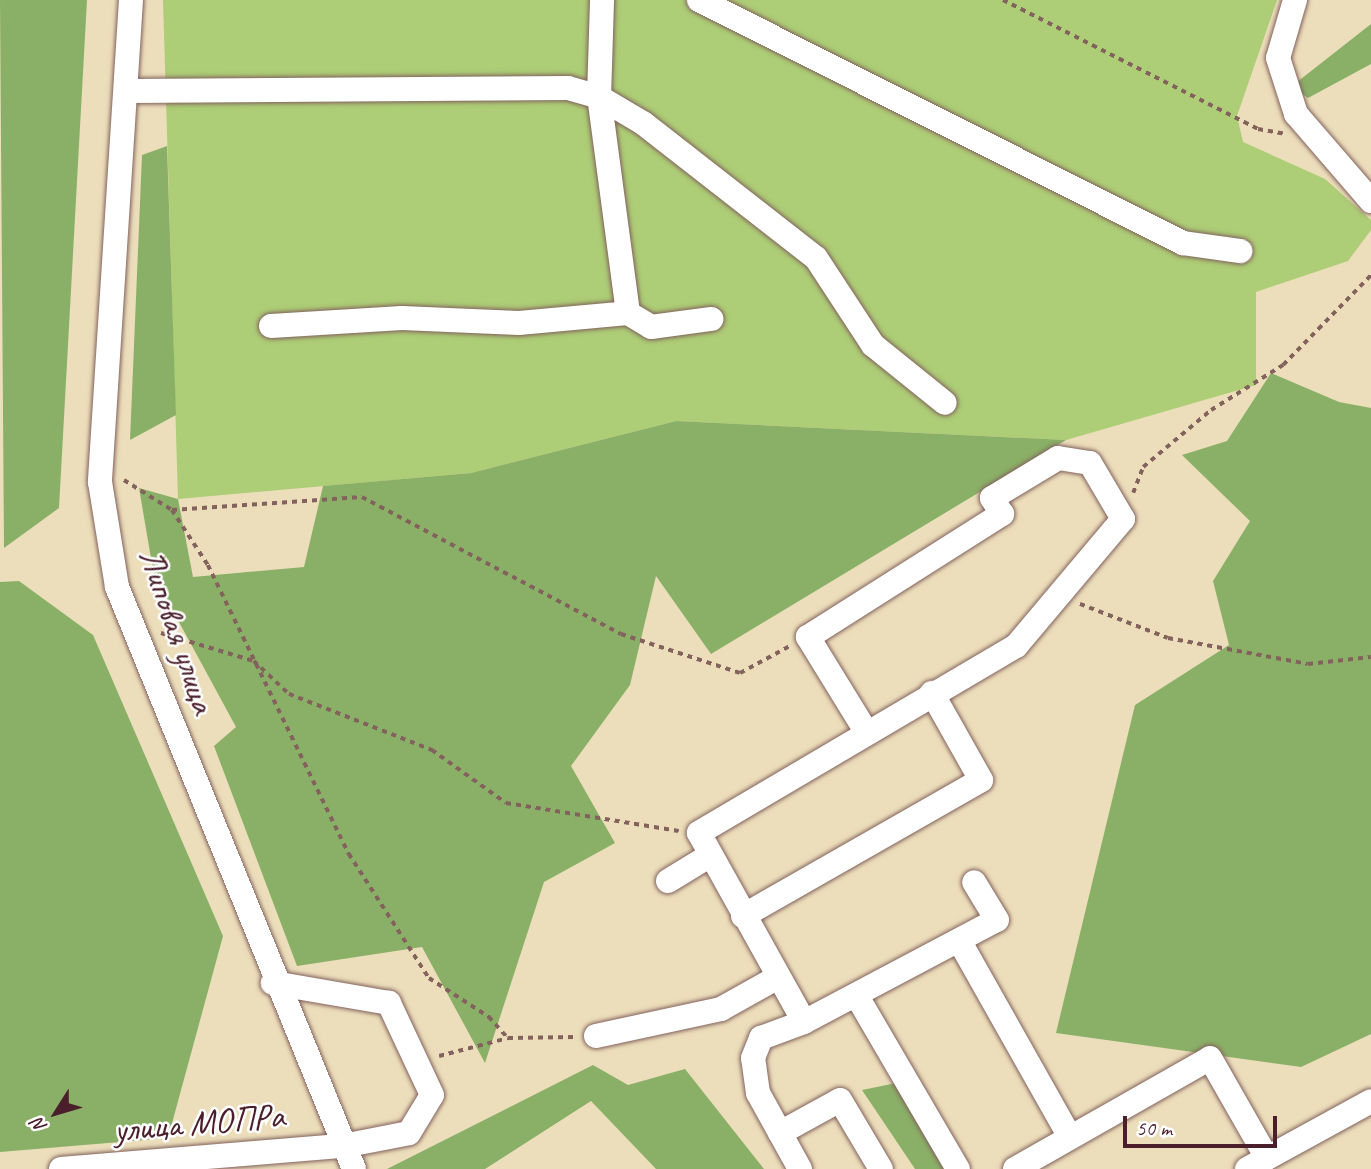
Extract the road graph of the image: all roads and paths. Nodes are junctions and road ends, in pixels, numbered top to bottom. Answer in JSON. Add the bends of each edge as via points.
{"nodes":[{"id":1,"x":131,"y":0,"type":"edge"},
{"id":2,"x":602,"y":0,"type":"edge"},
{"id":3,"x":699,"y":0,"type":"edge"},
{"id":4,"x":1003,"y":0,"type":"edge"},
{"id":5,"x":1295,"y":0,"type":"edge"},
{"id":6,"x":129,"y":91,"type":"junction"},
{"id":7,"x":599,"y":97,"type":"junction"},
{"id":8,"x":1319,"y":141,"type":"junction"},
{"id":9,"x":1371,"y":201,"type":"edge"},
{"id":10,"x":1240,"y":251,"type":"dead end"},
{"id":11,"x":1371,"y":275,"type":"edge"},
{"id":12,"x":628,"y":313,"type":"junction"},
{"id":13,"x":711,"y":319,"type":"dead end"},
{"id":14,"x":271,"y":326,"type":"dead end"},
{"id":15,"x":945,"y":402,"type":"dead end"},
{"id":16,"x":124,"y":480,"type":"dead end"},
{"id":17,"x":172,"y":510,"type":"junction"},
{"id":18,"x":1123,"y":519,"type":"junction"},
{"id":19,"x":1058,"y":596,"type":"junction"},
{"id":20,"x":134,"y":627,"type":"junction"},
{"id":21,"x":808,"y":637,"type":"junction"},
{"id":22,"x":1371,"y":657,"type":"edge"},
{"id":23,"x":254,"y":661,"type":"junction"},
{"id":24,"x":932,"y":693,"type":"junction"},
{"id":25,"x":866,"y":733,"type":"junction"},
{"id":26,"x":699,"y":833,"type":"junction"},
{"id":27,"x":709,"y":856,"type":"junction"},
{"id":28,"x":668,"y":881,"type":"dead end"},
{"id":29,"x":974,"y":882,"type":"dead end"},
{"id":30,"x":743,"y":916,"type":"junction"},
{"id":31,"x":960,"y":942,"type":"junction"},
{"id":32,"x":778,"y":977,"type":"junction"},
{"id":33,"x":273,"y":983,"type":"junction"},
{"id":34,"x":858,"y":998,"type":"junction"},
{"id":35,"x":804,"y":1022,"type":"junction"},
{"id":36,"x":596,"y":1036,"type":"joint"},
{"id":37,"x":509,"y":1038,"type":"junction"},
{"id":38,"x":419,"y":1066,"type":"junction"},
{"id":39,"x":1371,"y":1101,"type":"edge"},
{"id":40,"x":780,"y":1133,"type":"junction"},
{"id":41,"x":1070,"y":1137,"type":"junction"},
{"id":42,"x":343,"y":1146,"type":"junction"},
{"id":43,"x":1257,"y":1164,"type":"edge"},
{"id":44,"x":61,"y":1169,"type":"edge"},
{"id":45,"x":354,"y":1169,"type":"edge"},
{"id":46,"x":800,"y":1169,"type":"edge"},
{"id":47,"x":881,"y":1169,"type":"edge"},
{"id":48,"x":958,"y":1169,"type":"edge"},
{"id":49,"x":1014,"y":1169,"type":"edge"}],
"edges":[{"from":1,"to":6,"type":"street","name":"Липовая улица"},
{"from":2,"to":7,"type":"street"},
{"from":3,"to":10,"type":"street","via":[[1183,243]]},
{"from":4,"to":8,"type":"path","via":[[1258,129]]},
{"from":5,"to":8,"type":"street","via":[[1278,58],[1296,114]]},
{"from":6,"to":7,"type":"street","via":[[568,88]]},
{"from":6,"to":20,"type":"street","name":"Липовая улица","via":[[100,482],[117,587]]},
{"from":7,"to":12,"type":"street"},
{"from":7,"to":15,"type":"street","via":[[643,122],[816,258],[873,345]]},
{"from":8,"to":9,"type":"street"},
{"from":11,"to":18,"type":"path","via":[[1283,365],[1211,410],[1143,467]]},
{"from":12,"to":13,"type":"street","via":[[651,327]]},
{"from":12,"to":14,"type":"street","via":[[519,323],[402,318]]},
{"from":16,"to":17,"type":"path"},
{"from":17,"to":21,"type":"path","via":[[362,496],[621,634],[740,673]]},
{"from":17,"to":23,"type":"path","via":[[208,565]]},
{"from":18,"to":19,"type":"street"},
{"from":18,"to":21,"type":"street","via":[[1090,463],[1058,458],[992,498],[1002,514]]},
{"from":19,"to":22,"type":"path","via":[[1168,638],[1308,663]]},
{"from":19,"to":24,"type":"street","via":[[1016,646]]},
{"from":20,"to":23,"type":"path"},
{"from":20,"to":33,"type":"street","name":"Липовая улица"},
{"from":21,"to":25,"type":"street"},
{"from":23,"to":26,"type":"path","via":[[289,694],[432,750],[506,803],[631,828]]},
{"from":23,"to":37,"type":"path","via":[[349,855],[429,978],[489,1017]]},
{"from":24,"to":25,"type":"street"},
{"from":24,"to":30,"type":"street","via":[[981,780]]},
{"from":25,"to":26,"type":"street"},
{"from":26,"to":27,"type":"street"},
{"from":27,"to":28,"type":"street"},
{"from":27,"to":30,"type":"street"},
{"from":29,"to":31,"type":"street","via":[[997,920]]},
{"from":30,"to":32,"type":"street"},
{"from":31,"to":34,"type":"street"},
{"from":31,"to":41,"type":"street"},
{"from":32,"to":35,"type":"street"},
{"from":32,"to":36,"type":"street","via":[[721,1009]]},
{"from":33,"to":38,"type":"street","via":[[389,1003]]},
{"from":33,"to":42,"type":"street","name":"Липовая улица"},
{"from":34,"to":35,"type":"street"},
{"from":34,"to":48,"type":"street"},
{"from":35,"to":40,"type":"street","via":[[761,1038],[753,1058],[758,1093]]},
{"from":36,"to":37,"type":"path"},
{"from":37,"to":38,"type":"path","via":[[452,1050]]},
{"from":38,"to":42,"type":"street","name":"улица МОПРа","via":[[432,1096],[409,1133]]},
{"from":39,"to":43,"type":"street"},
{"from":40,"to":46,"type":"street"},
{"from":40,"to":47,"type":"street","via":[[840,1100]]},
{"from":41,"to":43,"type":"street","via":[[1210,1058]]},
{"from":41,"to":49,"type":"street"},
{"from":42,"to":44,"type":"street","name":"улица МОПРа"},
{"from":42,"to":45,"type":"street","name":"Липовая улица"}]}
